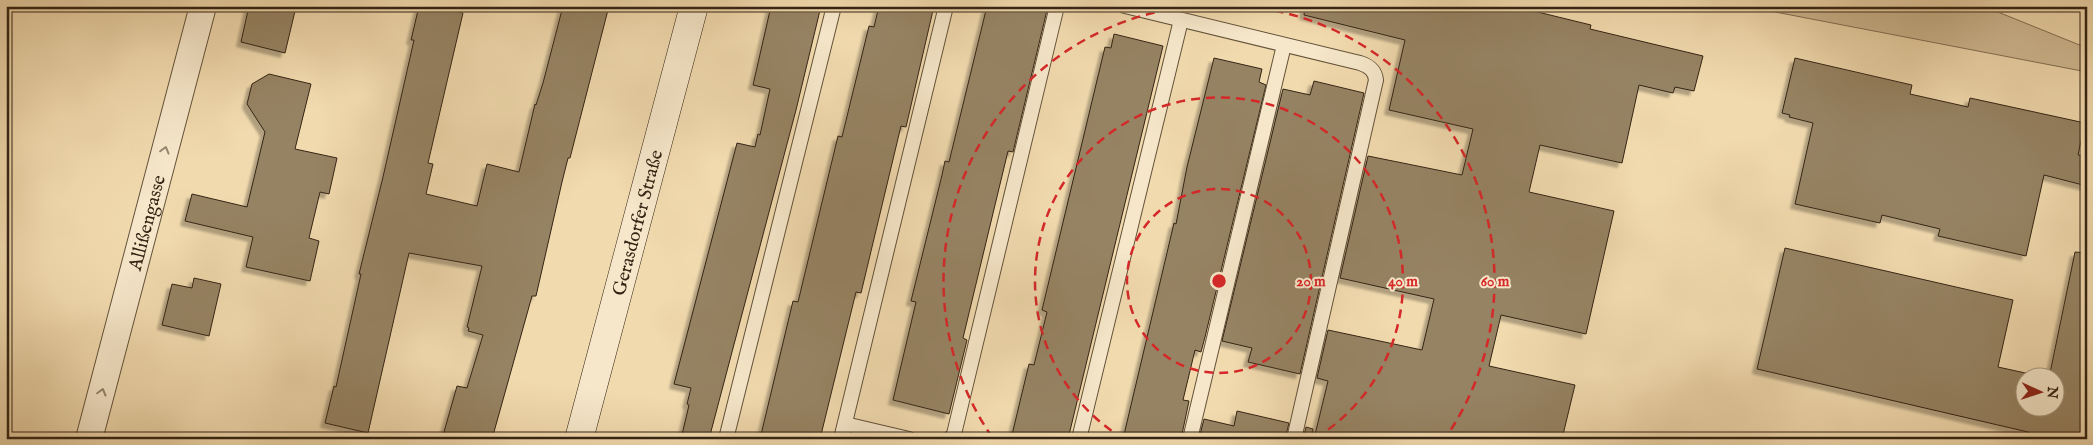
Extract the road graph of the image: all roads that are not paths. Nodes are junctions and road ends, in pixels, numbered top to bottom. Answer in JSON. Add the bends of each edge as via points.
{"nodes":[{"id":1,"x":203,"y":6,"type":"edge"},
{"id":2,"x":694,"y":6,"type":"edge"},
{"id":3,"x":834,"y":6,"type":"edge"},
{"id":4,"x":946,"y":6,"type":"edge"},
{"id":5,"x":1057,"y":6,"type":"edge"},
{"id":6,"x":1125,"y":6,"type":"edge"},
{"id":7,"x":1181,"y":20,"type":"junction"},
{"id":8,"x":1284,"y":45,"type":"junction"},
{"id":9,"x":845,"y":424,"type":"junction"},
{"id":10,"x":89,"y":439,"type":"edge"},
{"id":11,"x":579,"y":439,"type":"edge"},
{"id":12,"x":726,"y":439,"type":"edge"},
{"id":13,"x":841,"y":439,"type":"edge"},
{"id":14,"x":909,"y":439,"type":"edge"},
{"id":15,"x":950,"y":439,"type":"edge"},
{"id":16,"x":1080,"y":439,"type":"edge"},
{"id":17,"x":1190,"y":439,"type":"edge"},
{"id":18,"x":1294,"y":439,"type":"edge"}],
"edges":[{"from":10,"to":1,"type":"street","name":"Allißengasse","one_way":true},
{"from":2,"to":11,"type":"main road","name":"Gerasdorfer Straße"},
{"from":3,"to":12,"type":"lane"},
{"from":4,"to":9,"type":"lane"},
{"from":5,"to":15,"type":"lane","via":[[954,434]]},
{"from":6,"to":7,"type":"lane"},
{"from":7,"to":8,"type":"lane"},
{"from":7,"to":16,"type":"lane"},
{"from":8,"to":17,"type":"lane"},
{"from":8,"to":18,"type":"lane","via":[[1360,63],[1371,68],[1376,80]]},
{"from":9,"to":13,"type":"lane"},
{"from":9,"to":14,"type":"lane"}]}
